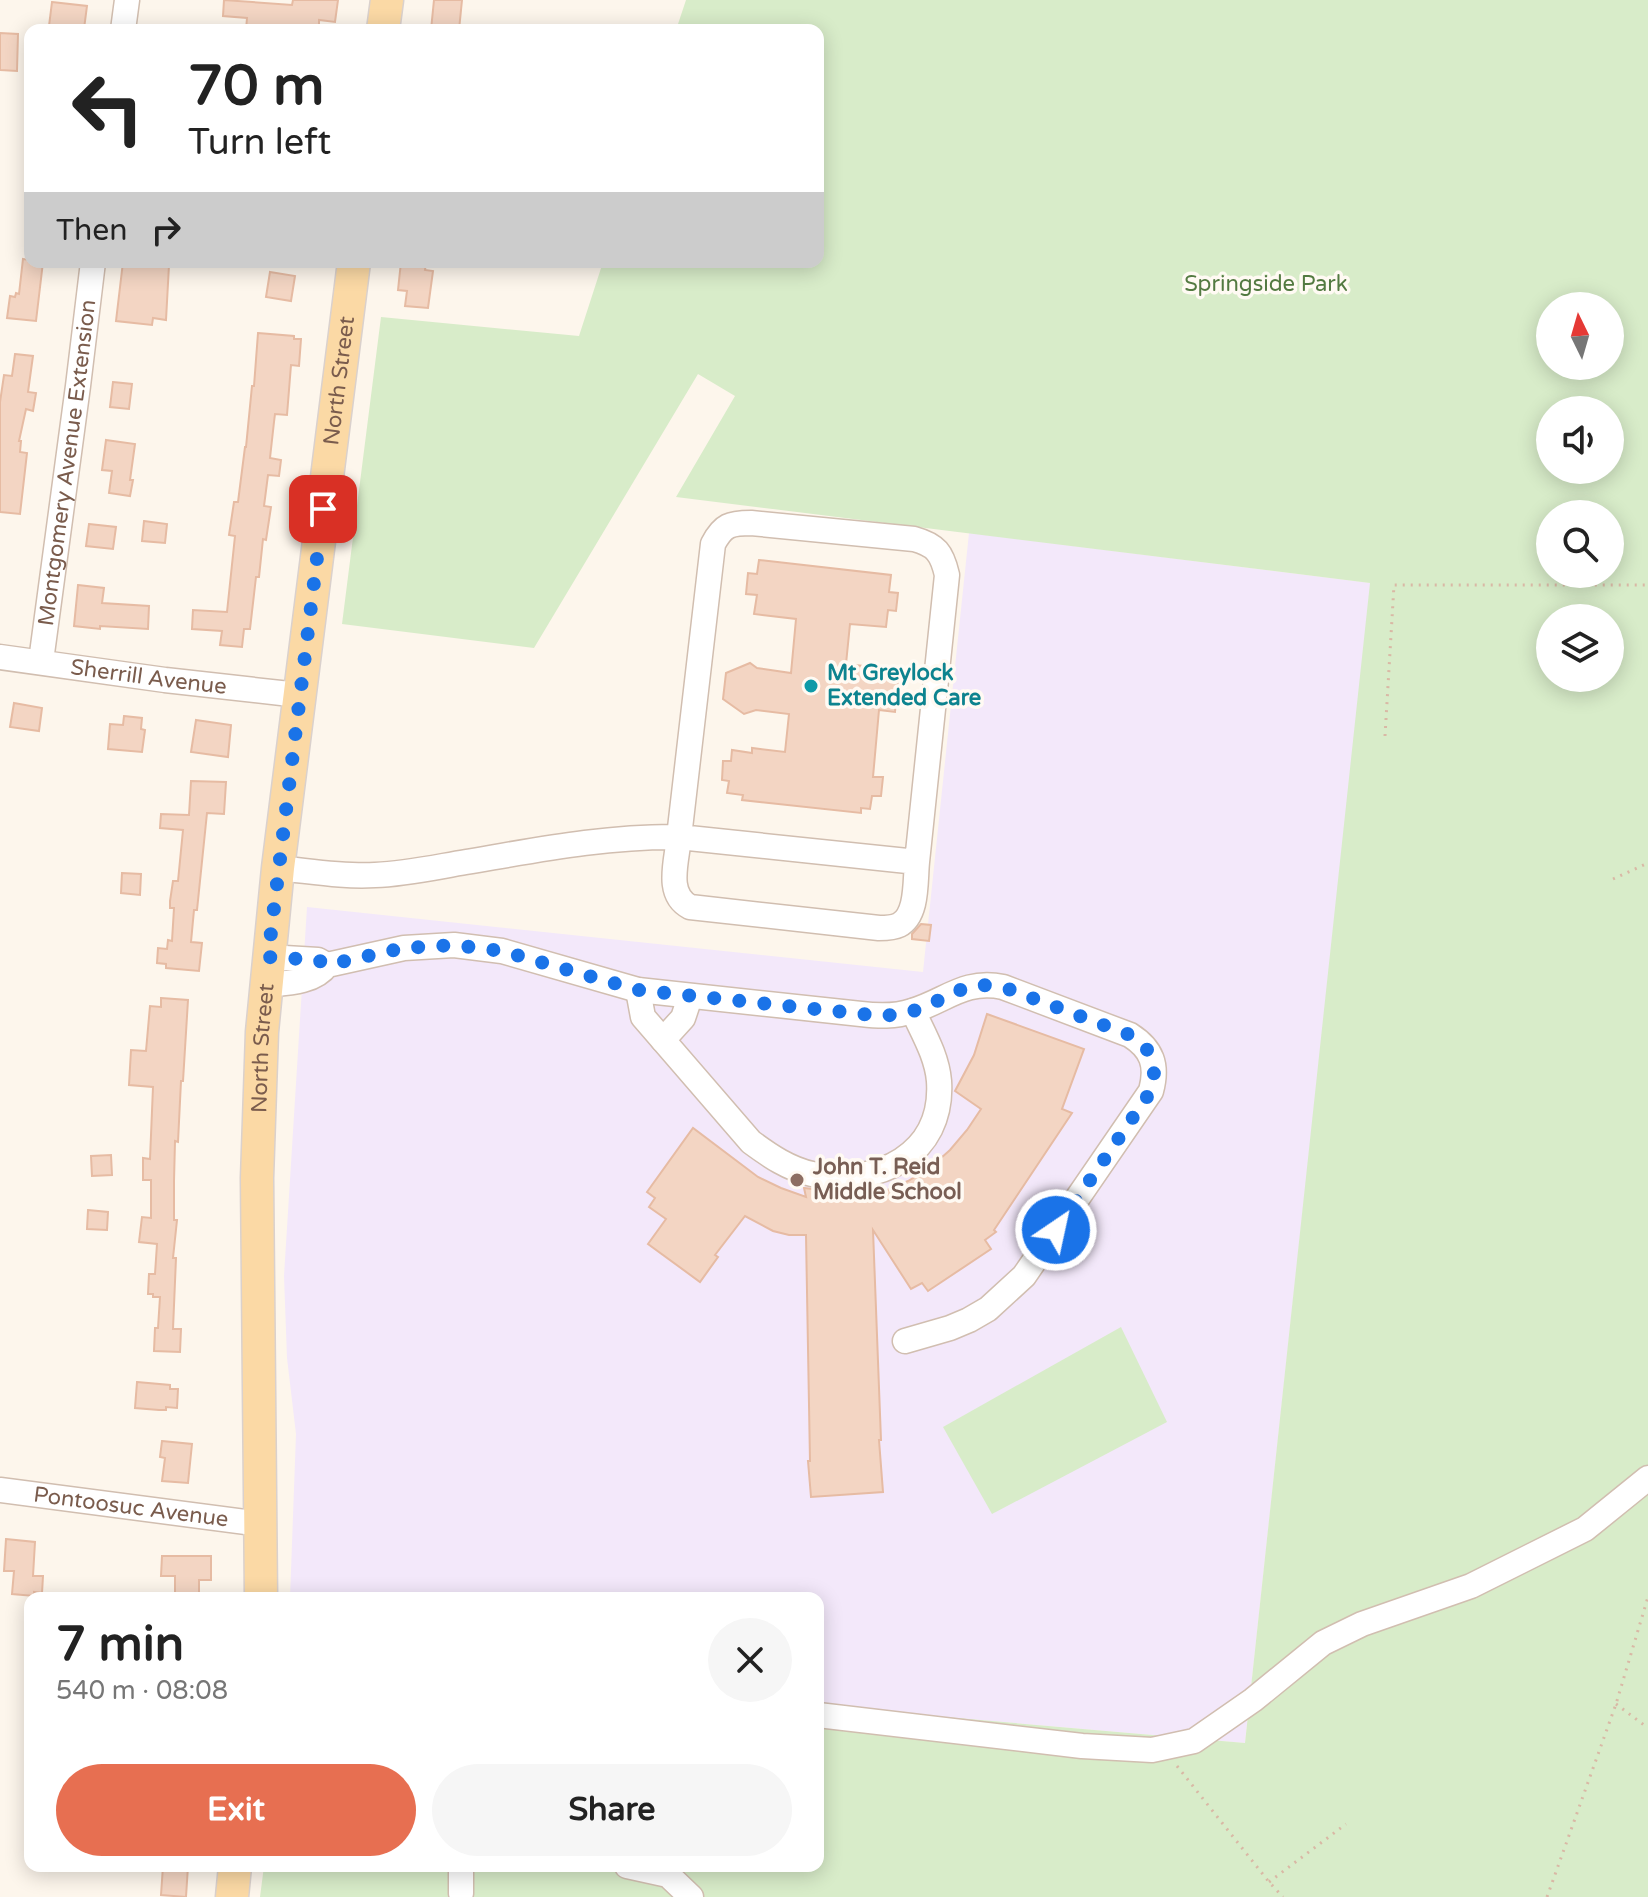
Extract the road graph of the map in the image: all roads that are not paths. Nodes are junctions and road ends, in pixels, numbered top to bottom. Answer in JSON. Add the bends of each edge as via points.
{"nodes":[{"id":1,"x":127,"y":0,"type":"edge"},
{"id":2,"x":387,"y":0,"type":"edge"},
{"id":3,"x":124,"y":24,"type":"edge"},
{"id":4,"x":384,"y":24,"type":"edge"},
{"id":5,"x":92,"y":268,"type":"edge"},
{"id":6,"x":353,"y":268,"type":"edge"},
{"id":7,"x":0,"y":657,"type":"edge"},
{"id":8,"x":41,"y":661,"type":"junction"},
{"id":9,"x":299,"y":695,"type":"junction"},
{"id":10,"x":679,"y":837,"type":"junction"},
{"id":11,"x":917,"y":862,"type":"junction"},
{"id":12,"x":278,"y":868,"type":"junction"},
{"id":13,"x":267,"y":971,"type":"junction"},
{"id":14,"x":638,"y":990,"type":"junction"},
{"id":15,"x":690,"y":997,"type":"junction"},
{"id":16,"x":913,"y":1011,"type":"junction"},
{"id":17,"x":663,"y":1040,"type":"junction"},
{"id":18,"x":905,"y":1341,"type":"dead end"},
{"id":19,"x":1648,"y":1478,"type":"edge"},
{"id":20,"x":0,"y":1490,"type":"edge"},
{"id":21,"x":261,"y":1524,"type":"junction"},
{"id":22,"x":261,"y":1592,"type":"edge"},
{"id":23,"x":824,"y":1716,"type":"edge"},
{"id":24,"x":234,"y":1872,"type":"edge"},
{"id":25,"x":461,"y":1872,"type":"edge"},
{"id":26,"x":654,"y":1872,"type":"edge"},
{"id":27,"x":461,"y":1896,"type":"edge"},
{"id":28,"x":232,"y":1897,"type":"edge"},
{"id":29,"x":691,"y":1897,"type":"edge"}],
"edges":[{"from":1,"to":3,"type":"street"},
{"from":2,"to":4,"type":"main road"},
{"from":5,"to":8,"type":"street","name":"Montgomery Avenue Extension"},
{"from":6,"to":9,"type":"main road","name":"North Street"},
{"from":7,"to":8,"type":"street","name":"Sherrill Avenue"},
{"from":8,"to":9,"type":"street","name":"Sherrill Avenue"},
{"from":9,"to":12,"type":"main road","name":"North Street"},
{"from":10,"to":11,"type":"street"},
{"from":10,"to":11,"type":"street","via":[[674,886],[681,902],[690,907],[879,928],[898,925],[912,910]]},
{"from":10,"to":11,"type":"street","via":[[713,544],[719,532],[729,525],[751,523],[914,539],[937,551],[947,575]]},
{"from":10,"to":12,"type":"street","via":[[565,846],[372,876]]},
{"from":12,"to":13,"type":"main road","name":"North Street"},
{"from":13,"to":14,"type":"street","via":[[295,982],[321,974],[327,965],[404,948],[454,945],[502,951]]},
{"from":13,"to":21,"type":"main road","name":"North Street","via":[[258,1128]]},
{"from":14,"to":15,"type":"street"},
{"from":14,"to":17,"type":"street","via":[[643,1017]]},
{"from":15,"to":16,"type":"street","via":[[881,1016]]},
{"from":15,"to":17,"type":"street","via":[[683,1018]]},
{"from":16,"to":17,"type":"street","via":[[934,1056],[937,1113],[918,1148],[871,1174],[813,1174],[772,1157],[751,1142]]},
{"from":16,"to":18,"type":"street","via":[[976,985],[1003,987],[1130,1035],[1147,1048],[1155,1077],[1151,1091],[1024,1276],[969,1320]]},
{"from":19,"to":23,"type":"street","via":[[1585,1529],[1471,1586],[1323,1643],[1194,1741],[1152,1750],[1082,1746]]},
{"from":20,"to":21,"type":"street","name":"Pontoosuc Avenue"},
{"from":21,"to":22,"type":"main road","name":"North Street"},
{"from":24,"to":28,"type":"main road"},
{"from":25,"to":27,"type":"street"},
{"from":26,"to":29,"type":"street","via":[[668,1875]]}]}
